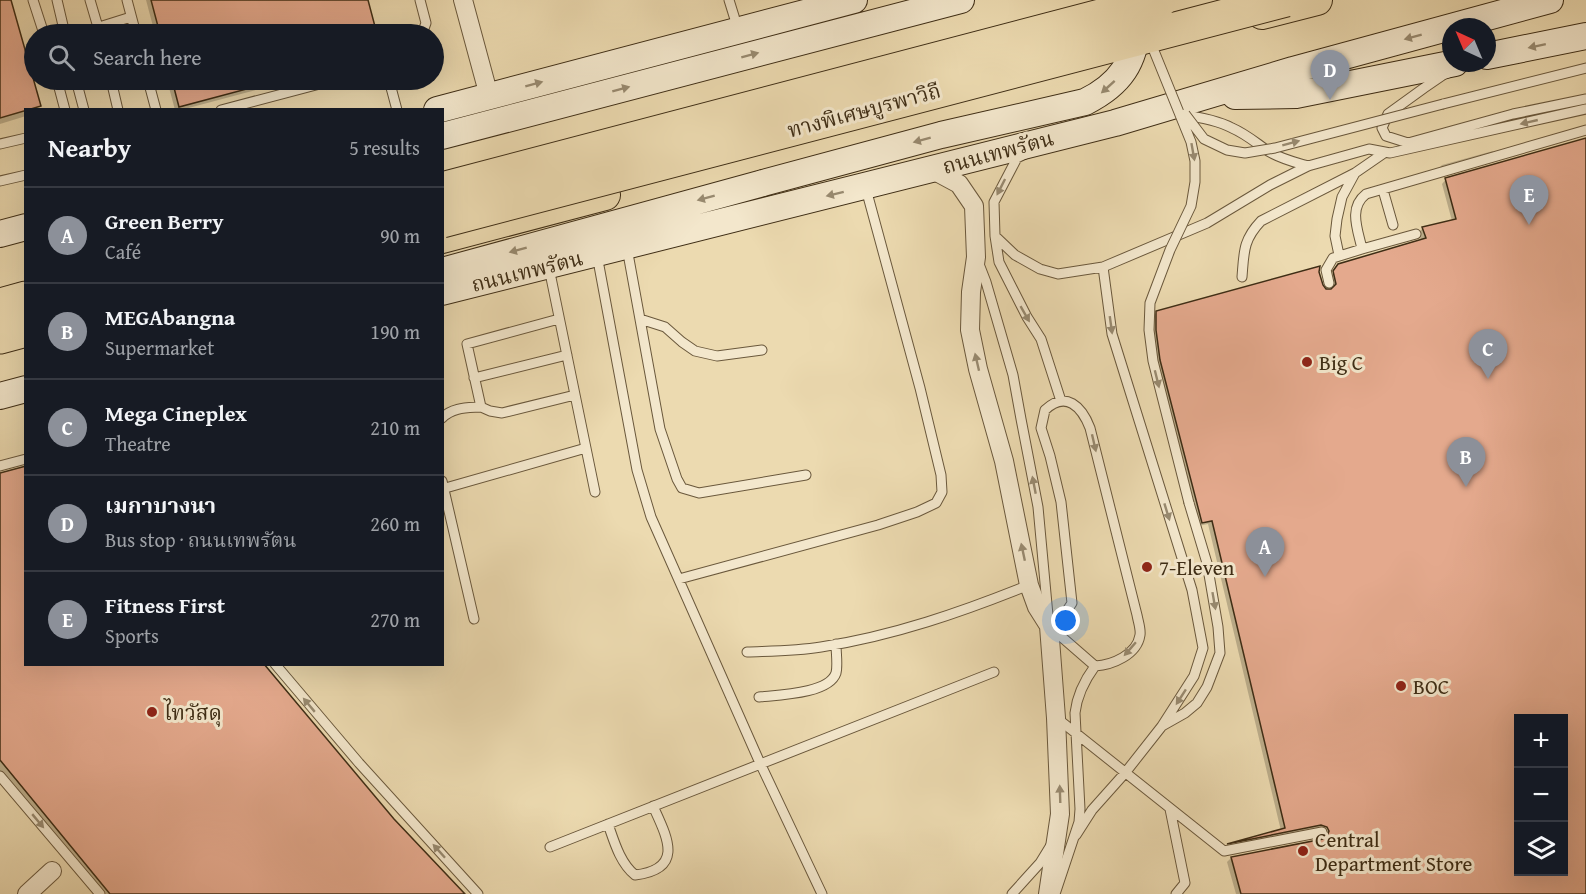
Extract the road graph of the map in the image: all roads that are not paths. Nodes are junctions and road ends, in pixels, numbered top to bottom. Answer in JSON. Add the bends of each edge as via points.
{"nodes":[{"id":1,"x":33,"y":0,"type":"edge"},
{"id":2,"x":57,"y":0,"type":"edge"},
{"id":3,"x":90,"y":0,"type":"edge"},
{"id":4,"x":127,"y":0,"type":"edge"},
{"id":5,"x":420,"y":0,"type":"edge"},
{"id":6,"x":463,"y":0,"type":"edge"},
{"id":7,"x":729,"y":0,"type":"edge"},
{"id":8,"x":854,"y":0,"type":"edge"},
{"id":9,"x":961,"y":0,"type":"edge"},
{"id":10,"x":1114,"y":0,"type":"edge"},
{"id":11,"x":1286,"y":0,"type":"edge"},
{"id":12,"x":1317,"y":0,"type":"edge"},
{"id":13,"x":1550,"y":0,"type":"edge"},
{"id":14,"x":1143,"y":6,"type":"edge"},
{"id":15,"x":131,"y":17,"type":"junction"},
{"id":16,"x":41,"y":24,"type":"edge"},
{"id":17,"x":63,"y":24,"type":"edge"},
{"id":18,"x":97,"y":24,"type":"edge"},
{"id":19,"x":115,"y":24,"type":"edge"},
{"id":20,"x":133,"y":24,"type":"edge"},
{"id":21,"x":426,"y":24,"type":"edge"},
{"id":22,"x":738,"y":31,"type":"junction"},
{"id":23,"x":1586,"y":36,"type":"edge"},
{"id":24,"x":1496,"y":55,"type":"edge"},
{"id":25,"x":1442,"y":66,"type":"edge"},
{"id":26,"x":1586,"y":68,"type":"edge"},
{"id":27,"x":1450,"y":72,"type":"edge"},
{"id":28,"x":60,"y":90,"type":"edge"},
{"id":29,"x":79,"y":90,"type":"edge"},
{"id":30,"x":113,"y":90,"type":"edge"},
{"id":31,"x":151,"y":90,"type":"edge"},
{"id":32,"x":297,"y":90,"type":"edge"},
{"id":33,"x":392,"y":90,"type":"edge"},
{"id":34,"x":489,"y":96,"type":"junction"},
{"id":35,"x":1202,"y":96,"type":"junction"},
{"id":36,"x":1586,"y":99,"type":"edge"},
{"id":37,"x":1165,"y":104,"type":"junction"},
{"id":38,"x":64,"y":108,"type":"edge"},
{"id":39,"x":83,"y":108,"type":"edge"},
{"id":40,"x":118,"y":108,"type":"edge"},
{"id":41,"x":155,"y":108,"type":"edge"},
{"id":42,"x":229,"y":108,"type":"edge"},
{"id":43,"x":396,"y":108,"type":"edge"},
{"id":44,"x":444,"y":108,"type":"edge"},
{"id":45,"x":1586,"y":109,"type":"edge"},
{"id":46,"x":1586,"y":130,"type":"edge"},
{"id":47,"x":444,"y":135,"type":"edge"},
{"id":48,"x":1058,"y":136,"type":"junction"},
{"id":49,"x":24,"y":138,"type":"edge"},
{"id":50,"x":0,"y":144,"type":"edge"},
{"id":51,"x":1384,"y":153,"type":"junction"},
{"id":52,"x":1308,"y":166,"type":"junction"},
{"id":53,"x":933,"y":170,"type":"junction"},
{"id":54,"x":1355,"y":173,"type":"junction"},
{"id":55,"x":24,"y":175,"type":"edge"},
{"id":56,"x":444,"y":176,"type":"edge"},
{"id":57,"x":0,"y":181,"type":"edge"},
{"id":58,"x":866,"y":187,"type":"junction"},
{"id":59,"x":444,"y":188,"type":"edge"},
{"id":60,"x":1383,"y":190,"type":"junction"},
{"id":61,"x":444,"y":220,"type":"edge"},
{"id":62,"x":1393,"y":225,"type":"dead end"},
{"id":63,"x":24,"y":228,"type":"edge"},
{"id":64,"x":0,"y":234,"type":"edge"},
{"id":65,"x":1416,"y":234,"type":"dead end"},
{"id":66,"x":995,"y":236,"type":"junction"},
{"id":67,"x":444,"y":237,"type":"edge"},
{"id":68,"x":627,"y":246,"type":"junction"},
{"id":69,"x":1362,"y":249,"type":"junction"},
{"id":70,"x":596,"y":254,"type":"junction"},
{"id":71,"x":1339,"y":255,"type":"junction"},
{"id":72,"x":976,"y":257,"type":"junction"},
{"id":73,"x":548,"y":266,"type":"junction"},
{"id":74,"x":1103,"y":267,"type":"junction"},
{"id":75,"x":444,"y":271,"type":"edge"},
{"id":76,"x":1242,"y":277,"type":"dead end"},
{"id":77,"x":1329,"y":283,"type":"dead end"},
{"id":78,"x":24,"y":284,"type":"edge"},
{"id":79,"x":0,"y":290,"type":"edge"},
{"id":80,"x":444,"y":292,"type":"edge"},
{"id":81,"x":24,"y":299,"type":"edge"},
{"id":82,"x":0,"y":305,"type":"edge"},
{"id":83,"x":559,"y":319,"type":"junction"},
{"id":84,"x":640,"y":320,"type":"junction"},
{"id":85,"x":24,"y":331,"type":"edge"},
{"id":86,"x":0,"y":337,"type":"edge"},
{"id":87,"x":24,"y":345,"type":"edge"},
{"id":88,"x":762,"y":350,"type":"dead end"},
{"id":89,"x":0,"y":351,"type":"edge"},
{"id":90,"x":567,"y":355,"type":"junction"},
{"id":91,"x":474,"y":378,"type":"junction"},
{"id":92,"x":24,"y":390,"type":"edge"},
{"id":93,"x":575,"y":395,"type":"junction"},
{"id":94,"x":0,"y":396,"type":"edge"},
{"id":95,"x":1061,"y":401,"type":"junction"},
{"id":96,"x":481,"y":407,"type":"junction"},
{"id":97,"x":444,"y":416,"type":"edge"},
{"id":98,"x":586,"y":448,"type":"junction"},
{"id":99,"x":24,"y":460,"type":"edge"},
{"id":100,"x":0,"y":466,"type":"edge"},
{"id":101,"x":806,"y":475,"type":"dead end"},
{"id":102,"x":444,"y":487,"type":"edge"},
{"id":103,"x":444,"y":491,"type":"edge"},
{"id":104,"x":595,"y":492,"type":"dead end"},
{"id":105,"x":679,"y":579,"type":"junction"},
{"id":106,"x":1029,"y":585,"type":"junction"},
{"id":107,"x":474,"y":619,"type":"dead end"},
{"id":108,"x":1048,"y":626,"type":"junction"},
{"id":109,"x":836,"y":644,"type":"junction"},
{"id":110,"x":747,"y":652,"type":"dead end"},
{"id":111,"x":276,"y":666,"type":"edge"},
{"id":112,"x":1095,"y":666,"type":"junction"},
{"id":113,"x":994,"y":672,"type":"dead end"},
{"id":114,"x":759,"y":697,"type":"dead end"},
{"id":115,"x":1056,"y":718,"type":"junction"},
{"id":116,"x":1162,"y":726,"type":"junction"},
{"id":117,"x":1076,"y":733,"type":"junction"},
{"id":118,"x":760,"y":763,"type":"junction"},
{"id":119,"x":1125,"y":773,"type":"junction"},
{"id":120,"x":0,"y":777,"type":"edge"},
{"id":121,"x":653,"y":806,"type":"junction"},
{"id":122,"x":1170,"y":809,"type":"junction"},
{"id":123,"x":608,"y":824,"type":"junction"},
{"id":124,"x":1322,"y":832,"type":"dead end"},
{"id":125,"x":1067,"y":834,"type":"junction"},
{"id":126,"x":550,"y":848,"type":"dead end"},
{"id":127,"x":52,"y":871,"type":"dead end"},
{"id":128,"x":27,"y":894,"type":"edge"},
{"id":129,"x":100,"y":894,"type":"edge"},
{"id":130,"x":478,"y":894,"type":"edge"},
{"id":131,"x":822,"y":894,"type":"edge"},
{"id":132,"x":1012,"y":894,"type":"edge"},
{"id":133,"x":1048,"y":894,"type":"edge"},
{"id":134,"x":1055,"y":894,"type":"edge"},
{"id":135,"x":1176,"y":894,"type":"edge"}],
"edges":[{"from":1,"to":16,"type":"lane"},
{"from":2,"to":17,"type":"lane"},
{"from":3,"to":18,"type":"lane"},
{"from":4,"to":15,"type":"lane"},
{"from":5,"to":21,"type":"lane"},
{"from":6,"to":34,"type":"street"},
{"from":7,"to":22,"type":"lane"},
{"from":8,"to":22,"type":"main road","via":[[788,13]]},
{"from":47,"to":9,"type":"main road","one_way":true},
{"from":10,"to":56,"type":"highway"},
{"from":11,"to":61,"type":"highway","name":"ทางพิเศษบูรพาวิถี","bridge":true},
{"from":12,"to":67,"type":"highway"},
{"from":13,"to":35,"type":"main road","name":"ถนนเทพรัตน","one_way":true},
{"from":14,"to":37,"type":"lane","bridge":true},
{"from":14,"to":59,"type":"highway","name":"ทางพิเศษบูรพาวิถี","bridge":true},
{"from":14,"to":75,"type":"main road","one_way":true,"bridge":true,"via":[[1129,63],[1110,86],[1085,102],[941,135]]},
{"from":15,"to":19,"type":"lane"},
{"from":15,"to":20,"type":"lane"},
{"from":34,"to":22,"type":"main road","one_way":true},
{"from":23,"to":24,"type":"main road","one_way":true},
{"from":25,"to":35,"type":"main road","via":[[1296,95]]},
{"from":37,"to":26,"type":"lane","one_way":true,"bridge":true,"via":[[1204,139],[1245,153]]},
{"from":27,"to":36,"type":"lane","via":[[1388,114],[1382,128],[1386,136],[1408,143]]},
{"from":28,"to":38,"type":"lane"},
{"from":29,"to":39,"type":"lane"},
{"from":30,"to":40,"type":"lane"},
{"from":31,"to":41,"type":"lane"},
{"from":32,"to":42,"type":"lane"},
{"from":33,"to":43,"type":"lane"},
{"from":34,"to":44,"type":"main road"},
{"from":35,"to":37,"type":"main road","name":"ถนนเทพรัตน"},
{"from":37,"to":48,"type":"main road","name":"ถนนเทพรัตน"},
{"from":37,"to":52,"type":"lane","via":[[1230,126],[1269,152]]},
{"from":37,"to":116,"type":"lane","one_way":true,"bridge":true,"via":[[1191,142],[1195,182],[1191,206],[1150,303],[1149,330],[1153,361],[1207,563],[1220,653],[1197,703]]},
{"from":45,"to":51,"type":"lane","one_way":true},
{"from":46,"to":60,"type":"lane"},
{"from":48,"to":53,"type":"main road","name":"ถนนเทพรัตน"},
{"from":48,"to":66,"type":"lane","one_way":true,"via":[[1017,158],[994,202]]},
{"from":49,"to":50,"type":"lane"},
{"from":51,"to":52,"type":"lane","via":[[1369,149]]},
{"from":51,"to":54,"type":"lane"},
{"from":52,"to":74,"type":"lane","via":[[1207,223]]},
{"from":53,"to":58,"type":"main road","name":"ถนนเทพรัตน"},
{"from":53,"to":72,"type":"street","via":[[959,184],[974,206]]},
{"from":54,"to":71,"type":"lane","via":[[1336,219]]},
{"from":54,"to":76,"type":"lane","via":[[1262,221],[1252,230],[1245,242]]},
{"from":55,"to":57,"type":"lane"},
{"from":58,"to":68,"type":"main road","name":"ถนนเทพรัตน","one_way":true},
{"from":58,"to":105,"type":"lane","via":[[921,388],[942,492],[936,503],[878,525]]},
{"from":60,"to":62,"type":"lane"},
{"from":60,"to":69,"type":"lane","via":[[1366,194],[1355,208]]},
{"from":63,"to":64,"type":"main road"},
{"from":65,"to":69,"type":"lane"},
{"from":66,"to":74,"type":"lane","via":[[1040,269],[1058,274]]},
{"from":66,"to":95,"type":"lane","one_way":true,"via":[[999,262],[1041,339]]},
{"from":68,"to":70,"type":"main road","name":"ถนนเทพรัตน"},
{"from":68,"to":84,"type":"lane"},
{"from":69,"to":71,"type":"lane"},
{"from":70,"to":73,"type":"main road","name":"ถนนเทพรัตน"},
{"from":70,"to":105,"type":"lane","via":[[637,470],[651,517]]},
{"from":71,"to":77,"type":"lane","via":[[1326,270]]},
{"from":106,"to":72,"type":"street","one_way":true,"via":[[1004,461],[970,330]]},
{"from":108,"to":72,"type":"lane","one_way":true,"via":[[1038,507],[1013,375]]},
{"from":73,"to":80,"type":"main road","name":"ถนนเทพรัตน"},
{"from":73,"to":83,"type":"lane"},
{"from":74,"to":116,"type":"lane","one_way":true,"via":[[1112,334],[1192,590],[1203,648],[1194,676]]},
{"from":78,"to":79,"type":"highway"},
{"from":81,"to":82,"type":"highway"},
{"from":83,"to":90,"type":"lane"},
{"from":83,"to":91,"type":"lane","via":[[467,344]]},
{"from":84,"to":88,"type":"lane","via":[[665,327],[695,351],[717,356]]},
{"from":84,"to":101,"type":"lane","via":[[660,429],[682,488],[699,493]]},
{"from":85,"to":86,"type":"highway"},
{"from":87,"to":89,"type":"highway"},
{"from":90,"to":91,"type":"lane"},
{"from":90,"to":93,"type":"lane"},
{"from":91,"to":96,"type":"lane"},
{"from":92,"to":94,"type":"main road"},
{"from":93,"to":96,"type":"lane","via":[[502,413]]},
{"from":93,"to":98,"type":"lane"},
{"from":95,"to":108,"type":"lane","via":[[1045,410],[1041,428],[1061,502],[1072,603]]},
{"from":95,"to":112,"type":"lane","one_way":true,"via":[[1072,402],[1090,428],[1140,635],[1124,657]]},
{"from":96,"to":97,"type":"lane","via":[[462,408]]},
{"from":98,"to":102,"type":"lane"},
{"from":98,"to":104,"type":"lane"},
{"from":99,"to":100,"type":"lane"},
{"from":103,"to":107,"type":"lane"},
{"from":105,"to":118,"type":"lane"},
{"from":106,"to":108,"type":"street"},
{"from":106,"to":109,"type":"lane","via":[[908,629]]},
{"from":108,"to":112,"type":"lane"},
{"from":108,"to":115,"type":"street"},
{"from":109,"to":110,"type":"lane"},
{"from":109,"to":114,"type":"lane","via":[[836,674],[830,681],[805,692]]},
{"from":130,"to":111,"type":"lane","one_way":true},
{"from":112,"to":117,"type":"lane","via":[[1076,702]]},
{"from":113,"to":118,"type":"lane"},
{"from":115,"to":117,"type":"lane"},
{"from":125,"to":115,"type":"street","one_way":true,"via":[[1060,806]]},
{"from":116,"to":119,"type":"lane"},
{"from":117,"to":119,"type":"lane"},
{"from":117,"to":125,"type":"lane","via":[[1080,809]]},
{"from":118,"to":121,"type":"lane"},
{"from":118,"to":131,"type":"lane"},
{"from":119,"to":122,"type":"lane"},
{"from":119,"to":125,"type":"lane"},
{"from":120,"to":129,"type":"lane","one_way":true},
{"from":121,"to":123,"type":"lane"},
{"from":121,"to":123,"type":"lane","via":[[669,853],[662,865],[642,874],[630,871]]},
{"from":122,"to":124,"type":"lane","via":[[1224,851]]},
{"from":122,"to":135,"type":"lane","via":[[1185,883]]},
{"from":123,"to":126,"type":"lane"},
{"from":125,"to":132,"type":"lane"},
{"from":125,"to":133,"type":"street"},
{"from":125,"to":134,"type":"lane"},
{"from":127,"to":128,"type":"street"}]}
